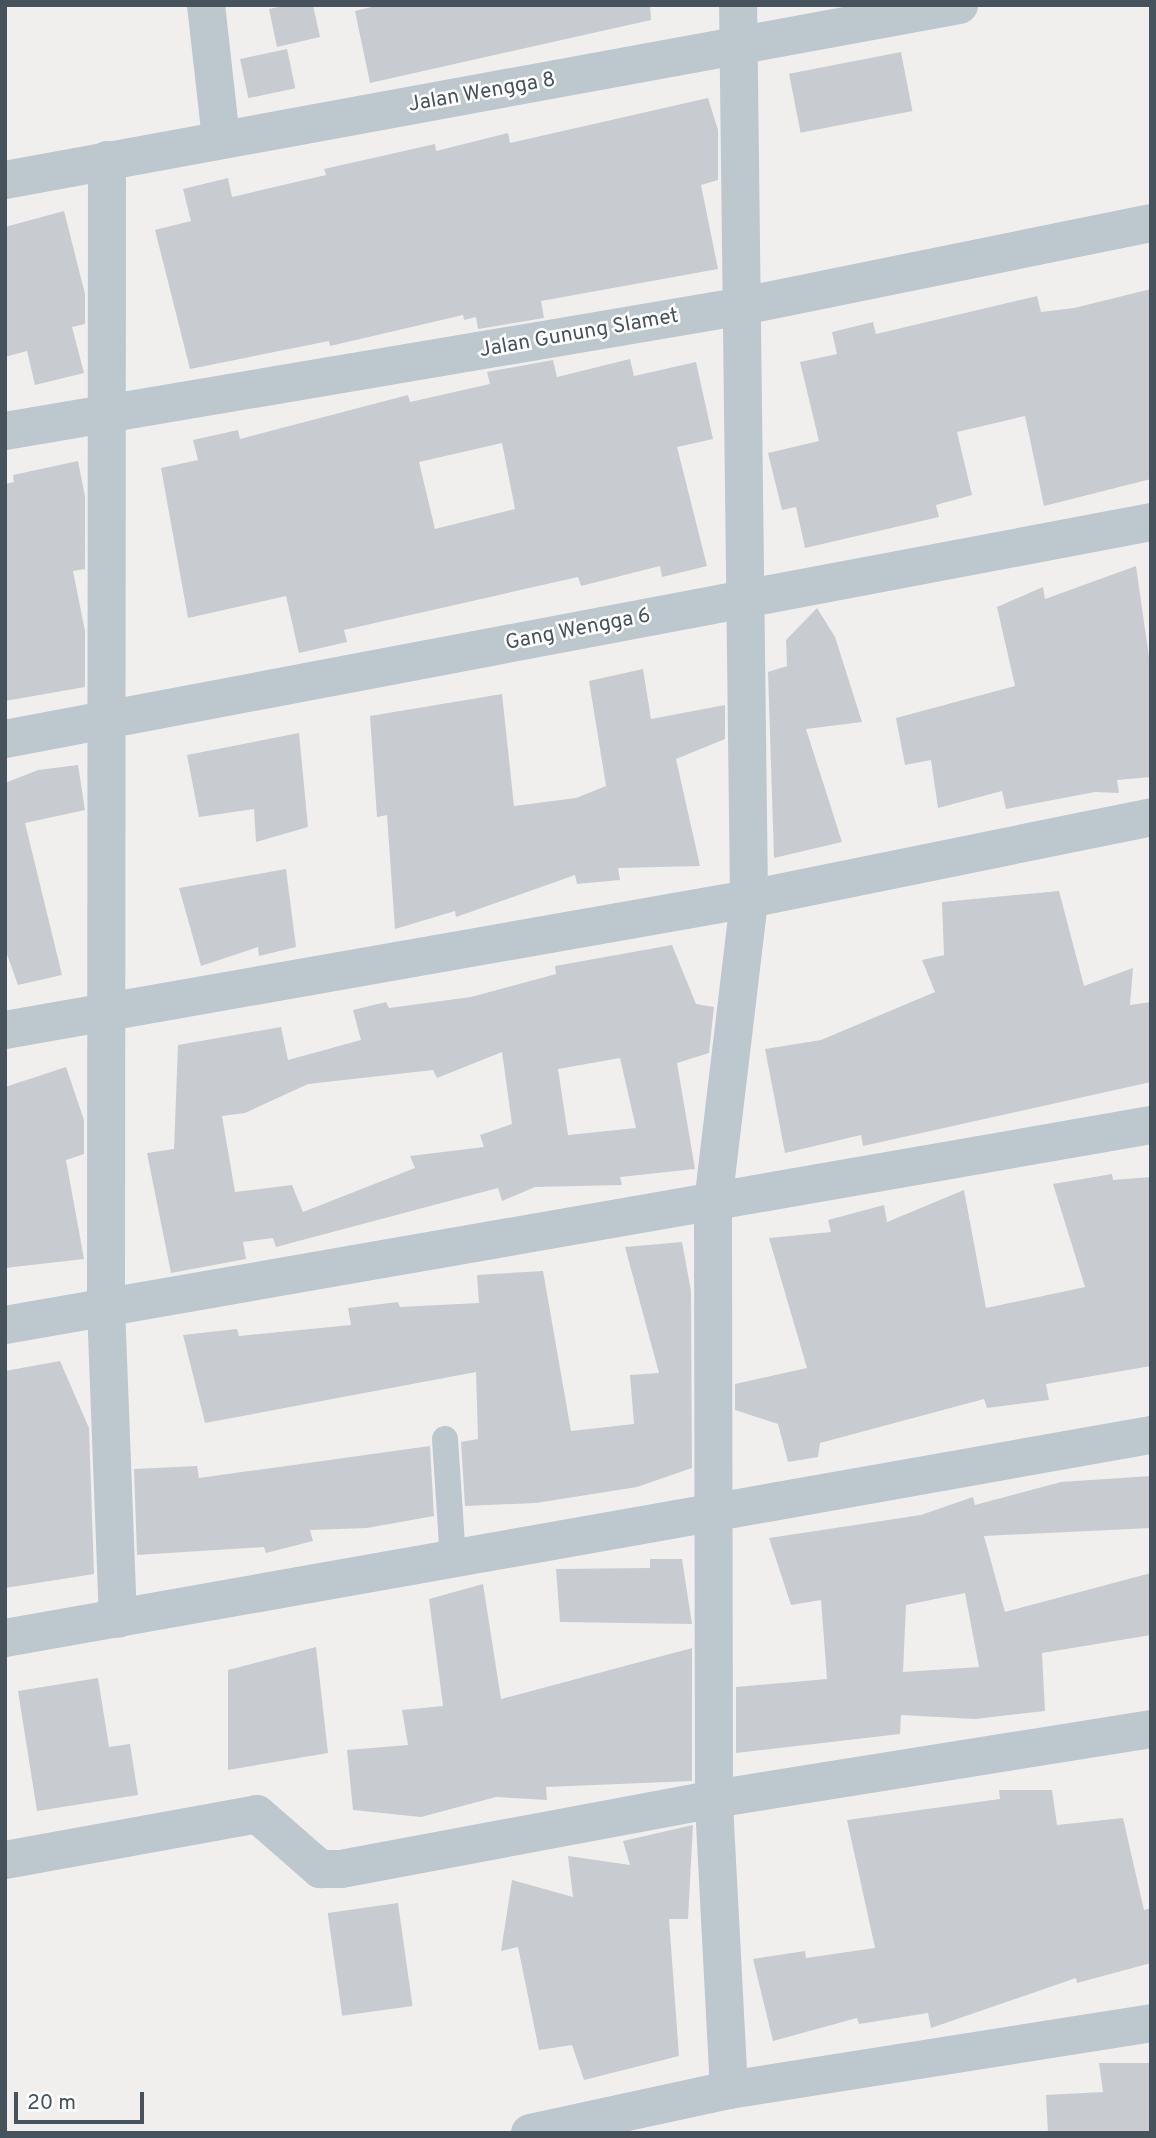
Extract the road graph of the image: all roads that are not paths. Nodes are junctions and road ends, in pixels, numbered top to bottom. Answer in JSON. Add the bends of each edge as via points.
{"nodes":[{"id":1,"x":206,"y":5,"type":"edge"},
{"id":2,"x":738,"y":5,"type":"edge"},
{"id":3,"x":959,"y":5,"type":"edge"},
{"id":4,"x":737,"y":47,"type":"junction"},
{"id":5,"x":221,"y":139,"type":"junction"},
{"id":6,"x":107,"y":160,"type":"junction"},
{"id":7,"x":5,"y":180,"type":"edge"},
{"id":8,"x":1151,"y":223,"type":"edge"},
{"id":9,"x":738,"y":307,"type":"junction"},
{"id":10,"x":108,"y":414,"type":"junction"},
{"id":11,"x":5,"y":432,"type":"edge"},
{"id":12,"x":1151,"y":522,"type":"edge"},
{"id":13,"x":747,"y":597,"type":"junction"},
{"id":14,"x":105,"y":720,"type":"junction"},
{"id":15,"x":5,"y":738,"type":"edge"},
{"id":16,"x":1151,"y":817,"type":"edge"},
{"id":17,"x":749,"y":899,"type":"junction"},
{"id":18,"x":107,"y":1011,"type":"junction"},
{"id":19,"x":5,"y":1030,"type":"edge"},
{"id":20,"x":1151,"y":1125,"type":"edge"},
{"id":21,"x":713,"y":1203,"type":"junction"},
{"id":22,"x":106,"y":1307,"type":"junction"},
{"id":23,"x":5,"y":1325,"type":"edge"},
{"id":24,"x":1151,"y":1435,"type":"edge"},
{"id":25,"x":445,"y":1439,"type":"dead end"},
{"id":26,"x":715,"y":1514,"type":"junction"},
{"id":27,"x":453,"y":1560,"type":"junction"},
{"id":28,"x":118,"y":1619,"type":"junction"},
{"id":29,"x":5,"y":1638,"type":"edge"},
{"id":30,"x":1151,"y":1729,"type":"edge"},
{"id":31,"x":714,"y":1799,"type":"junction"},
{"id":32,"x":5,"y":1860,"type":"edge"},
{"id":33,"x":1151,"y":2023,"type":"edge"},
{"id":34,"x":729,"y":2090,"type":"junction"},
{"id":35,"x":530,"y":2133,"type":"edge"}],
"edges":[{"from":1,"to":5,"type":"street"},
{"from":2,"to":4,"type":"street"},
{"from":3,"to":4,"type":"street","name":"Jalan Wengga 8"},
{"from":4,"to":5,"type":"street","name":"Jalan Wengga 8"},
{"from":4,"to":9,"type":"street"},
{"from":5,"to":6,"type":"street","name":"Jalan Wengga 8"},
{"from":6,"to":7,"type":"street","name":"Jalan Wengga 8"},
{"from":6,"to":10,"type":"street"},
{"from":8,"to":9,"type":"street","name":"Jalan Gunung Slamet"},
{"from":9,"to":10,"type":"street","name":"Jalan Gunung Slamet"},
{"from":9,"to":13,"type":"street"},
{"from":10,"to":11,"type":"street","name":"Jalan Gunung Slamet"},
{"from":10,"to":14,"type":"street"},
{"from":12,"to":13,"type":"street","name":"Gang Wengga 6"},
{"from":13,"to":14,"type":"street","name":"Gang Wengga 6"},
{"from":13,"to":17,"type":"street"},
{"from":14,"to":15,"type":"street","name":"Gang Wengga 6"},
{"from":14,"to":18,"type":"street"},
{"from":16,"to":17,"type":"street"},
{"from":17,"to":18,"type":"street"},
{"from":17,"to":21,"type":"street"},
{"from":18,"to":19,"type":"street"},
{"from":18,"to":22,"type":"street"},
{"from":20,"to":21,"type":"street"},
{"from":21,"to":22,"type":"street"},
{"from":21,"to":26,"type":"street"},
{"from":22,"to":23,"type":"street"},
{"from":22,"to":28,"type":"street"},
{"from":24,"to":26,"type":"street"},
{"from":25,"to":27,"type":"lane"},
{"from":26,"to":27,"type":"street"},
{"from":26,"to":31,"type":"street"},
{"from":27,"to":28,"type":"street"},
{"from":28,"to":29,"type":"street"},
{"from":30,"to":31,"type":"street"},
{"from":31,"to":32,"type":"street","via":[[328,1870],[257,1814]]},
{"from":31,"to":34,"type":"street"},
{"from":33,"to":34,"type":"street"},
{"from":34,"to":35,"type":"street"}]}
